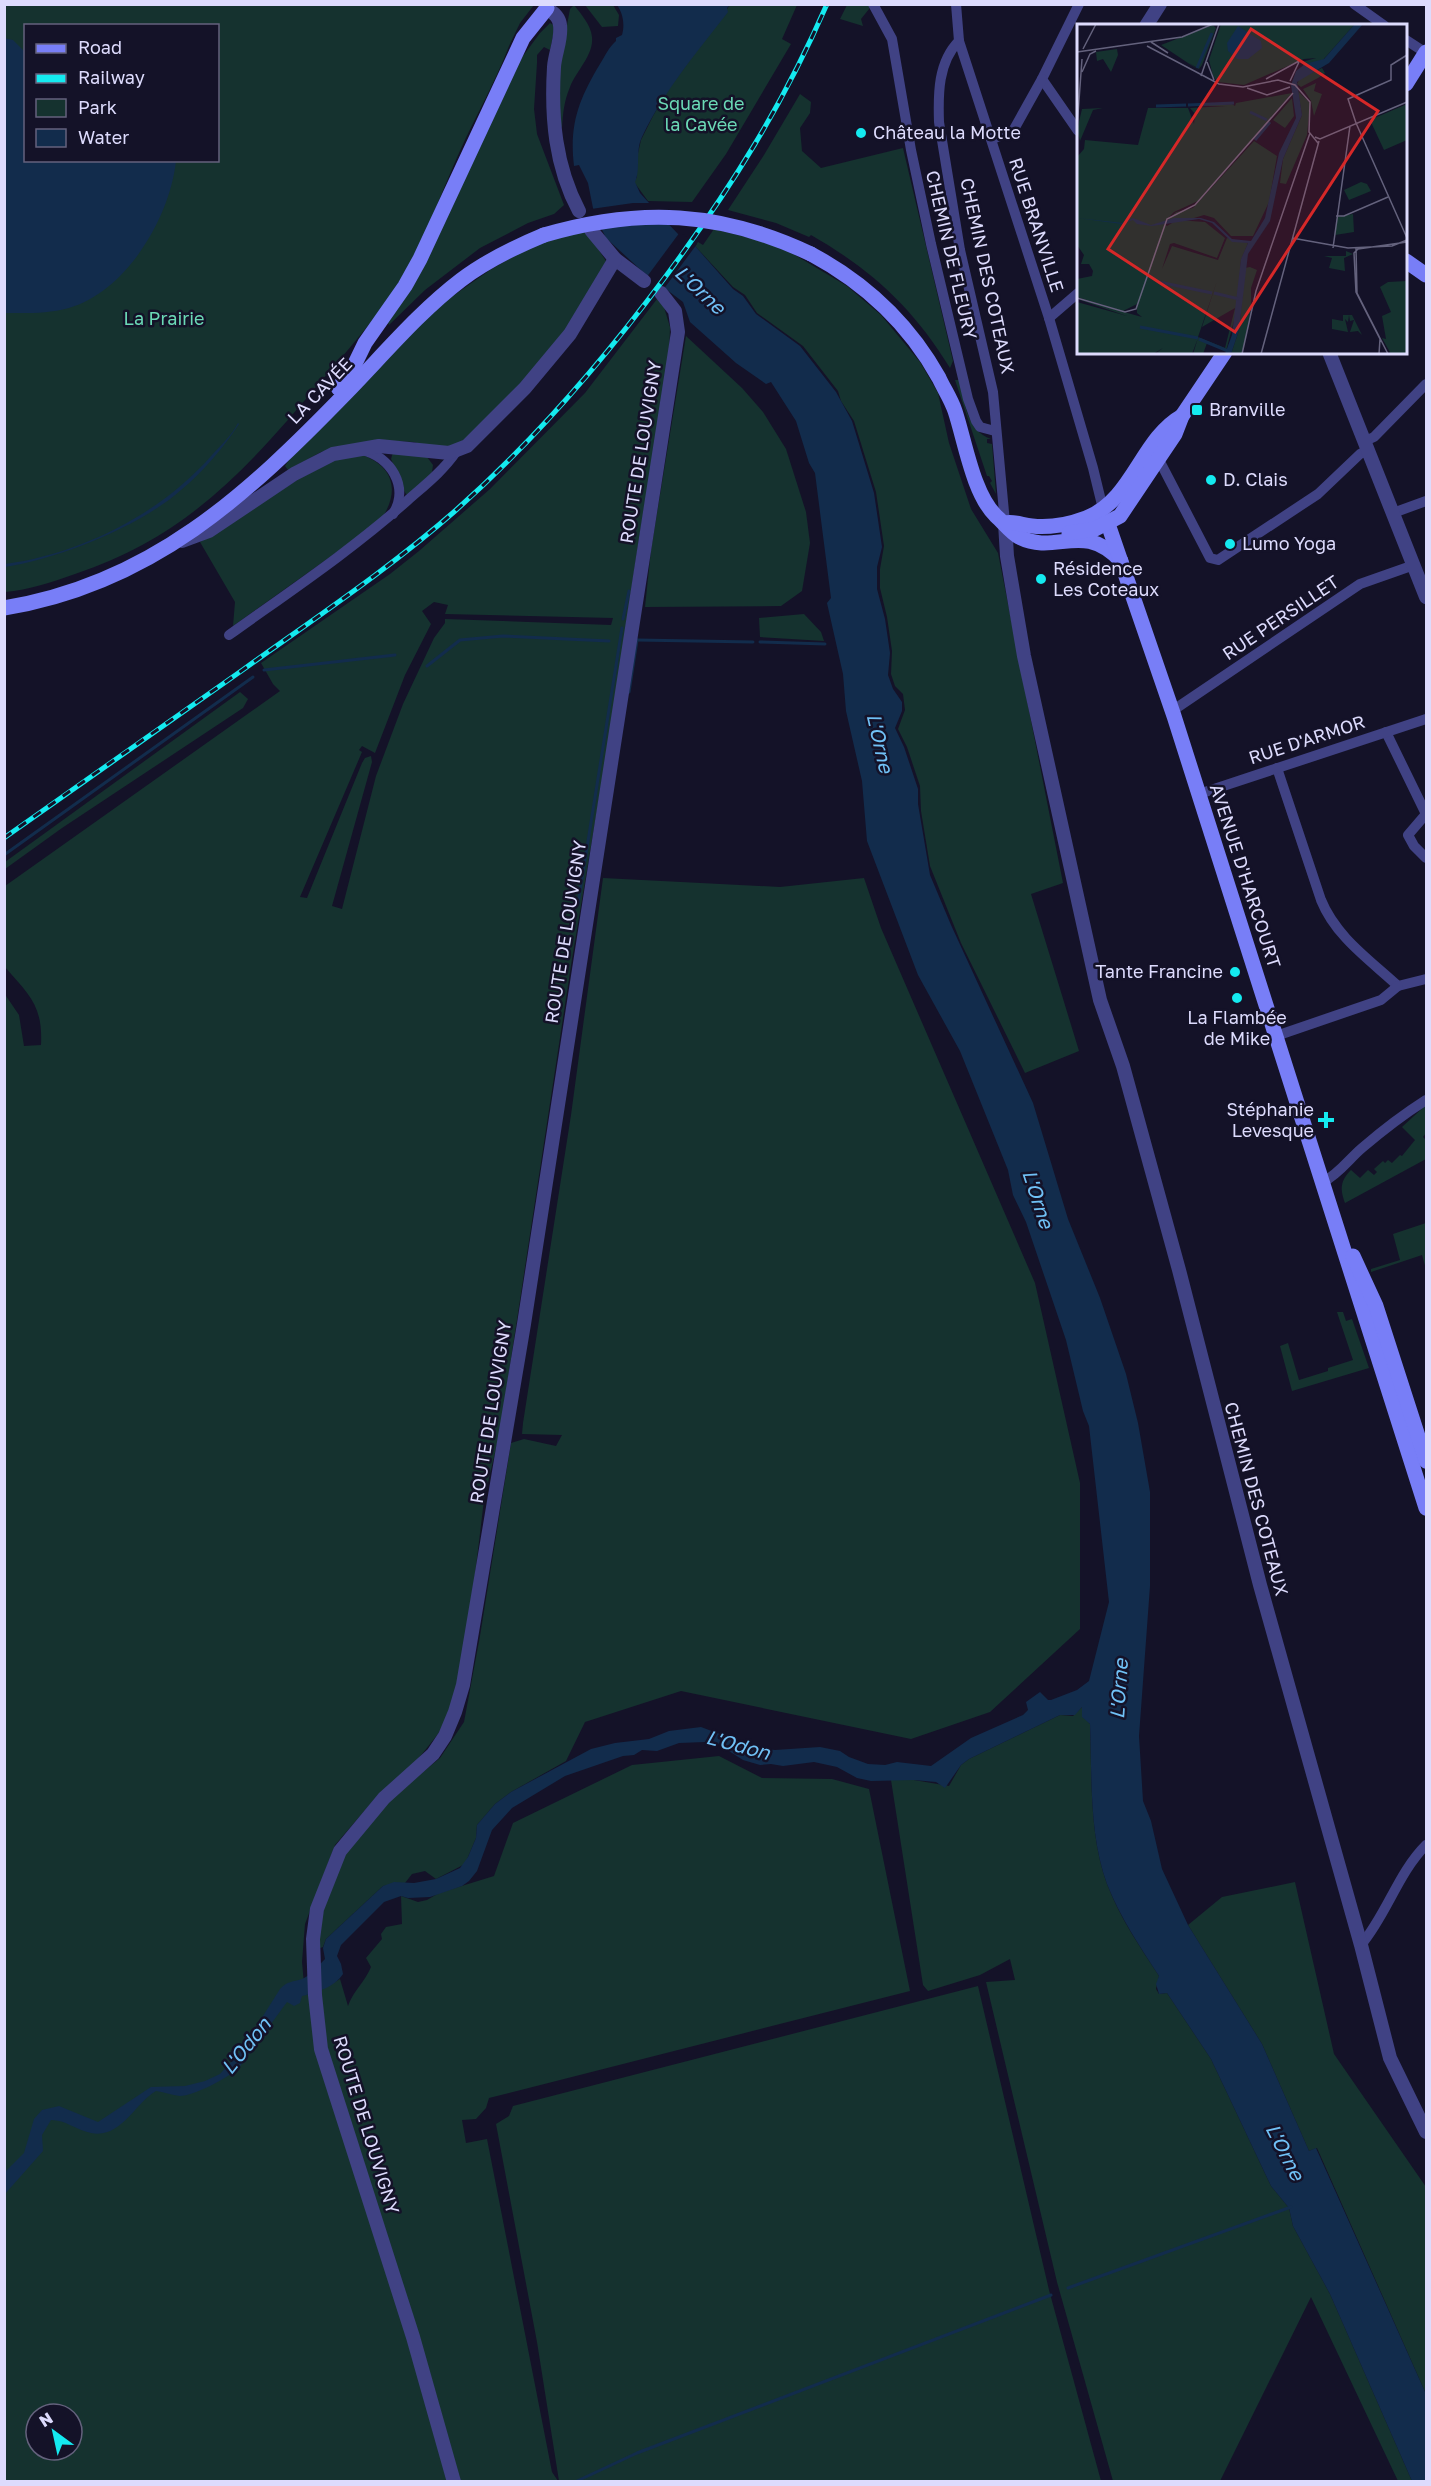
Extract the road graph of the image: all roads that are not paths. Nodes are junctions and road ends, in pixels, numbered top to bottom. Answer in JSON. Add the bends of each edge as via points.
{"nodes":[{"id":1,"x":873,"y":4,"type":"edge"},
{"id":2,"x":956,"y":4,"type":"edge"},
{"id":3,"x":1079,"y":4,"type":"edge"},
{"id":4,"x":1160,"y":4,"type":"edge"},
{"id":5,"x":1354,"y":4,"type":"edge"},
{"id":6,"x":547,"y":8,"type":"joint"},
{"id":7,"x":1147,"y":24,"type":"edge"},
{"id":8,"x":1382,"y":24,"type":"edge"},
{"id":9,"x":959,"y":41,"type":"junction"},
{"id":10,"x":1407,"y":41,"type":"edge"},
{"id":11,"x":1426,"y":53,"type":"edge"},
{"id":12,"x":1042,"y":79,"type":"junction"},
{"id":13,"x":1407,"y":82,"type":"edge"},
{"id":14,"x":1077,"y":130,"type":"edge"},
{"id":15,"x":992,"y":139,"type":"junction"},
{"id":16,"x":579,"y":211,"type":"dead end"},
{"id":17,"x":591,"y":230,"type":"dead end"},
{"id":18,"x":615,"y":259,"type":"junction"},
{"id":19,"x":1407,"y":262,"type":"edge"},
{"id":20,"x":1426,"y":275,"type":"edge"},
{"id":21,"x":644,"y":281,"type":"dead end"},
{"id":22,"x":661,"y":293,"type":"dead end"},
{"id":23,"x":1077,"y":294,"type":"edge"},
{"id":24,"x":1048,"y":318,"type":"junction"},
{"id":25,"x":1224,"y":354,"type":"edge"},
{"id":26,"x":1330,"y":354,"type":"edge"},
{"id":27,"x":1426,"y":384,"type":"edge"},
{"id":28,"x":996,"y":431,"type":"junction"},
{"id":29,"x":1366,"y":446,"type":"junction"},
{"id":30,"x":356,"y":449,"type":"junction"},
{"id":31,"x":456,"y":452,"type":"junction"},
{"id":32,"x":1155,"y":452,"type":"junction"},
{"id":33,"x":269,"y":469,"type":"junction"},
{"id":34,"x":1426,"y":501,"type":"edge"},
{"id":35,"x":1393,"y":513,"type":"junction"},
{"id":36,"x":392,"y":514,"type":"junction"},
{"id":37,"x":1106,"y":517,"type":"junction"},
{"id":38,"x":1005,"y":523,"type":"junction"},
{"id":39,"x":1018,"y":537,"type":"junction"},
{"id":40,"x":169,"y":546,"type":"junction"},
{"id":41,"x":1123,"y":563,"type":"junction"},
{"id":42,"x":1414,"y":565,"type":"junction"},
{"id":43,"x":1426,"y":597,"type":"edge"},
{"id":44,"x":4,"y":602,"type":"edge"},
{"id":45,"x":32,"y":604,"type":"junction"},
{"id":46,"x":4,"y":608,"type":"edge"},
{"id":47,"x":229,"y":636,"type":"dead end"},
{"id":48,"x":1172,"y":711,"type":"junction"},
{"id":49,"x":1426,"y":718,"type":"edge"},
{"id":50,"x":1386,"y":732,"type":"junction"},
{"id":51,"x":1277,"y":768,"type":"junction"},
{"id":52,"x":1199,"y":794,"type":"junction"},
{"id":53,"x":1426,"y":858,"type":"edge"},
{"id":54,"x":1426,"y":979,"type":"edge"},
{"id":55,"x":1398,"y":986,"type":"junction"},
{"id":56,"x":1276,"y":1036,"type":"junction"},
{"id":57,"x":1426,"y":1100,"type":"edge"},
{"id":58,"x":1323,"y":1182,"type":"junction"},
{"id":59,"x":1420,"y":1451,"type":"edge"},
{"id":60,"x":1426,"y":1508,"type":"edge"},
{"id":61,"x":1426,"y":1845,"type":"edge"},
{"id":62,"x":1361,"y":1945,"type":"junction"},
{"id":63,"x":1422,"y":2112,"type":"edge"},
{"id":64,"x":1426,"y":2132,"type":"edge"},
{"id":65,"x":454,"y":2481,"type":"edge"}],
"edges":[{"from":1,"to":28,"type":"street","name":"CHEMIN DE FLEURY","via":[[890,30],[920,192],[971,411],[980,427]]},
{"from":2,"to":9,"type":"street","name":"RUE BRANVILLE"},
{"from":3,"to":12,"type":"street"},
{"from":4,"to":7,"type":"street"},
{"from":5,"to":8,"type":"street"},
{"from":6,"to":16,"type":"street","via":[[558,17],[560,27],[553,99],[557,148],[566,184]]},
{"from":6,"to":33,"type":"main road","via":[[524,38],[405,286],[365,343],[350,374],[273,455]]},
{"from":9,"to":15,"type":"street","name":"RUE BRANVILLE"},
{"from":9,"to":28,"type":"street","name":"CHEMIN DES COTEAUX","via":[[951,49],[942,75],[939,122],[960,250],[993,392]]},
{"from":10,"to":11,"type":"street"},
{"from":11,"to":13,"type":"main road"},
{"from":12,"to":14,"type":"street"},
{"from":12,"to":15,"type":"street","via":[[1013,131]]},
{"from":15,"to":24,"type":"street","name":"RUE BRANVILLE"},
{"from":17,"to":18,"type":"street"},
{"from":18,"to":21,"type":"street"},
{"from":18,"to":31,"type":"street","via":[[570,334],[494,422]]},
{"from":19,"to":20,"type":"main road"},
{"from":22,"to":65,"type":"street","name":"ROUTE DE LOUVIGNY","via":[[675,311],[678,332],[524,1324],[463,1685],[445,1736],[433,1754],[384,1798],[340,1851],[317,1909],[313,1940],[321,2049],[413,2337]]},
{"from":23,"to":24,"type":"street"},
{"from":24,"to":37,"type":"street","name":"RUE BRANVILLE"},
{"from":25,"to":32,"type":"main road","via":[[1182,416],[1175,434]]},
{"from":26,"to":29,"type":"street"},
{"from":27,"to":29,"type":"street"},
{"from":28,"to":38,"type":"street","name":"CHEMIN DES COTEAUX"},
{"from":29,"to":32,"type":"street","via":[[1317,494],[1218,560],[1210,558]]},
{"from":29,"to":35,"type":"street"},
{"from":30,"to":31,"type":"street","via":[[389,446]]},
{"from":30,"to":36,"type":"street","via":[[378,455],[390,466],[398,490]]},
{"from":30,"to":40,"type":"street","via":[[322,459],[209,531]]},
{"from":31,"to":36,"type":"street","via":[[439,473]]},
{"from":32,"to":37,"type":"main road","via":[[1120,516]]},
{"from":33,"to":38,"type":"main road","name":"LA CAVÉE","bridge":true,"via":[[461,280],[544,235],[607,219],[685,217],[753,230],[811,254],[872,294],[922,349],[954,407],[979,488],[994,514]]},
{"from":33,"to":40,"type":"main road","via":[[232,502]]},
{"from":34,"to":35,"type":"street"},
{"from":35,"to":42,"type":"street"},
{"from":36,"to":47,"type":"street"},
{"from":37,"to":38,"type":"main road","via":[[1032,526]]},
{"from":37,"to":39,"type":"main road","via":[[1082,531]]},
{"from":37,"to":41,"type":"main road","name":"AVENUE D'HARCOURT"},
{"from":38,"to":39,"type":"main road","name":"LA CAVÉE"},
{"from":38,"to":62,"type":"street","name":"CHEMIN DES COTEAUX","via":[[1024,656],[1100,1000],[1123,1066],[1260,1585]]},
{"from":39,"to":41,"type":"main road","via":[[1035,542],[1094,542]]},
{"from":40,"to":45,"type":"main road","via":[[108,578]]},
{"from":41,"to":48,"type":"main road","name":"AVENUE D'HARCOURT"},
{"from":42,"to":43,"type":"street"},
{"from":42,"to":48,"type":"street","name":"RUE PERSILLET","via":[[1360,584]]},
{"from":44,"to":45,"type":"main road"},
{"from":45,"to":46,"type":"main road"},
{"from":48,"to":52,"type":"main road","name":"AVENUE D'HARCOURT"},
{"from":49,"to":50,"type":"street","name":"RUE D'ARMOR"},
{"from":50,"to":51,"type":"street","name":"RUE D'ARMOR"},
{"from":50,"to":53,"type":"street","via":[[1426,813],[1408,835]]},
{"from":51,"to":52,"type":"street","name":"RUE D'ARMOR"},
{"from":51,"to":55,"type":"street","via":[[1331,921]]},
{"from":52,"to":56,"type":"main road","name":"AVENUE D'HARCOURT"},
{"from":54,"to":55,"type":"street"},
{"from":55,"to":56,"type":"street","via":[[1381,1000]]},
{"from":56,"to":58,"type":"main road","name":"AVENUE D'HARCOURT"},
{"from":57,"to":58,"type":"street","via":[[1404,1113]]},
{"from":58,"to":59,"type":"main road","name":"AVENUE D'HARCOURT","via":[[1343,1241],[1358,1263],[1372,1296]]},
{"from":59,"to":60,"type":"main road","name":"AVENUE D'HARCOURT"},
{"from":61,"to":62,"type":"street","via":[[1375,1929]]},
{"from":62,"to":63,"type":"street","name":"CHEMIN DES COTEAUX","via":[[1390,2058]]},
{"from":63,"to":64,"type":"street","name":"CHEMIN DES COTEAUX"}]}
